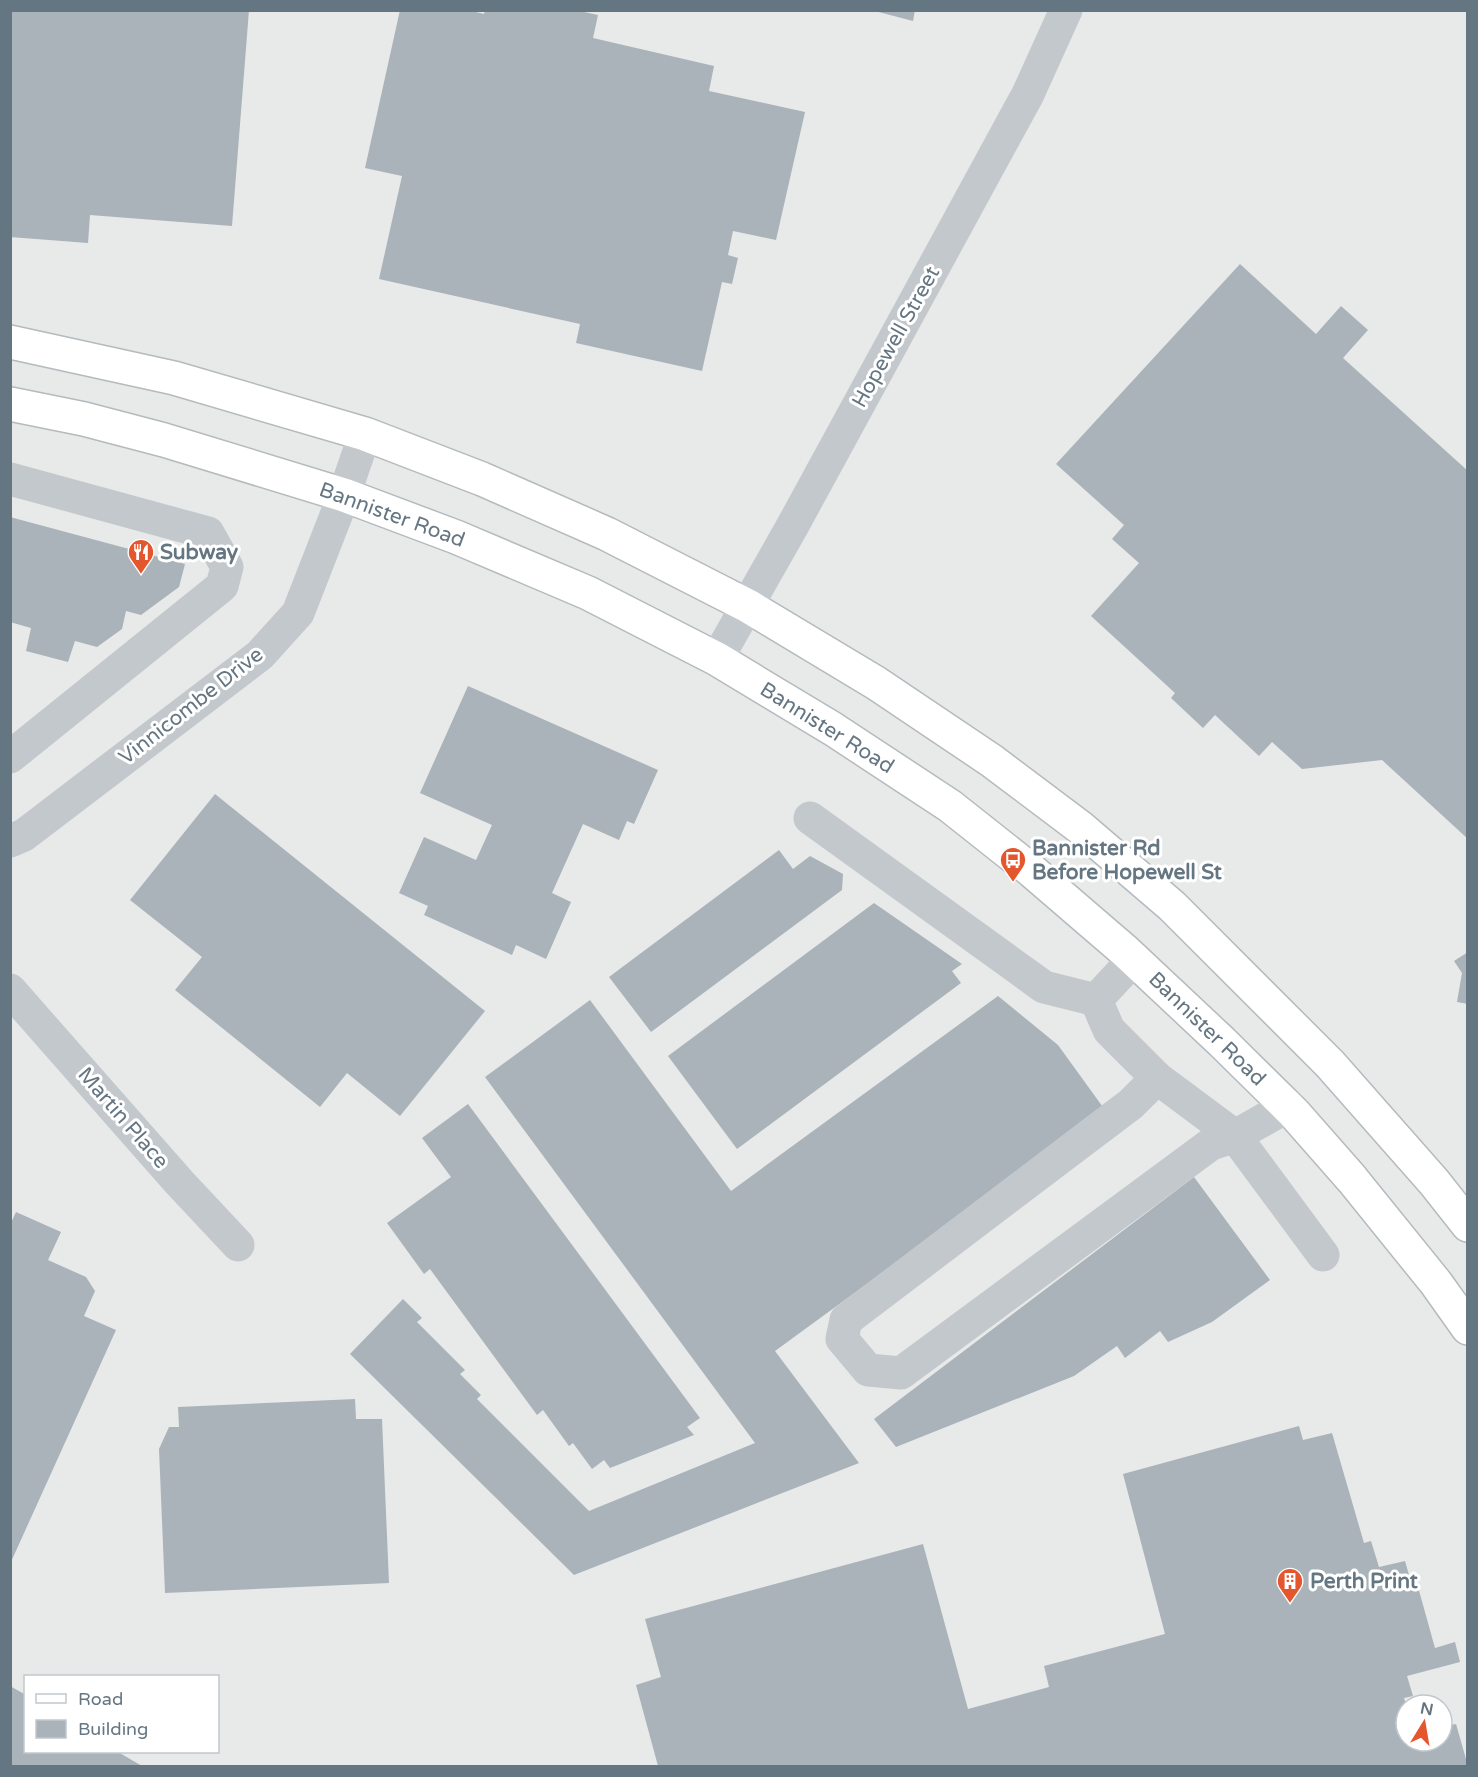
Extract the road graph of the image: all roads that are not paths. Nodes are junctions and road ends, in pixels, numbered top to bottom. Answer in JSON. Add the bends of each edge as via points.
{"nodes":[{"id":1,"x":1066,"y":10,"type":"edge"},
{"id":2,"x":10,"y":342,"type":"edge"},
{"id":3,"x":10,"y":404,"type":"edge"},
{"id":4,"x":365,"y":434,"type":"junction"},
{"id":5,"x":10,"y":479,"type":"edge"},
{"id":6,"x":344,"y":495,"type":"junction"},
{"id":7,"x":748,"y":606,"type":"junction"},
{"id":8,"x":717,"y":659,"type":"junction"},
{"id":9,"x":10,"y":757,"type":"edge"},
{"id":10,"x":810,"y":818,"type":"dead end"},
{"id":11,"x":10,"y":841,"type":"edge"},
{"id":12,"x":1134,"y":959,"type":"junction"},
{"id":13,"x":10,"y":990,"type":"edge"},
{"id":14,"x":1096,"y":999,"type":"junction"},
{"id":15,"x":1157,"y":1078,"type":"junction"},
{"id":16,"x":1287,"y":1106,"type":"junction"},
{"id":17,"x":1235,"y":1136,"type":"junction"},
{"id":18,"x":1467,"y":1225,"type":"edge"},
{"id":19,"x":238,"y":1245,"type":"dead end"},
{"id":20,"x":1323,"y":1255,"type":"dead end"},
{"id":21,"x":1467,"y":1328,"type":"edge"}],
"edges":[{"from":1,"to":7,"type":"street","name":"Hopewell Street","via":[[1028,94]]},
{"from":2,"to":4,"type":"main road","via":[[174,378]]},
{"from":3,"to":6,"type":"main road","name":"Bannister Road","via":[[164,440]]},
{"from":4,"to":6,"type":"street","name":"Vinnicombe Drive"},
{"from":4,"to":7,"type":"main road","via":[[608,534]]},
{"from":5,"to":9,"type":"street","via":[[208,533],[227,567],[222,586]]},
{"from":6,"to":8,"type":"main road","name":"Bannister Road","via":[[588,593]]},
{"from":6,"to":11,"type":"street","name":"Vinnicombe Drive","via":[[298,613],[260,655],[24,835]]},
{"from":7,"to":8,"type":"street","name":"Hopewell Street"},
{"from":7,"to":18,"type":"main road","via":[[876,683],[992,761],[1081,828],[1172,906],[1330,1064]]},
{"from":8,"to":12,"type":"main road","name":"Bannister Road","via":[[950,806]]},
{"from":10,"to":14,"type":"street","via":[[1044,987]]},
{"from":12,"to":14,"type":"street"},
{"from":12,"to":16,"type":"main road","name":"Bannister Road"},
{"from":13,"to":19,"type":"street","name":"Martin Place"},
{"from":14,"to":15,"type":"street","via":[[1109,1030]]},
{"from":15,"to":17,"type":"street"},
{"from":15,"to":17,"type":"street","via":[[1131,1104],[846,1320],[842,1339],[868,1370],[901,1373],[1211,1144]]},
{"from":16,"to":17,"type":"street"},
{"from":16,"to":21,"type":"main road","name":"Bannister Road","via":[[1352,1179]]},
{"from":17,"to":20,"type":"street"}]}
